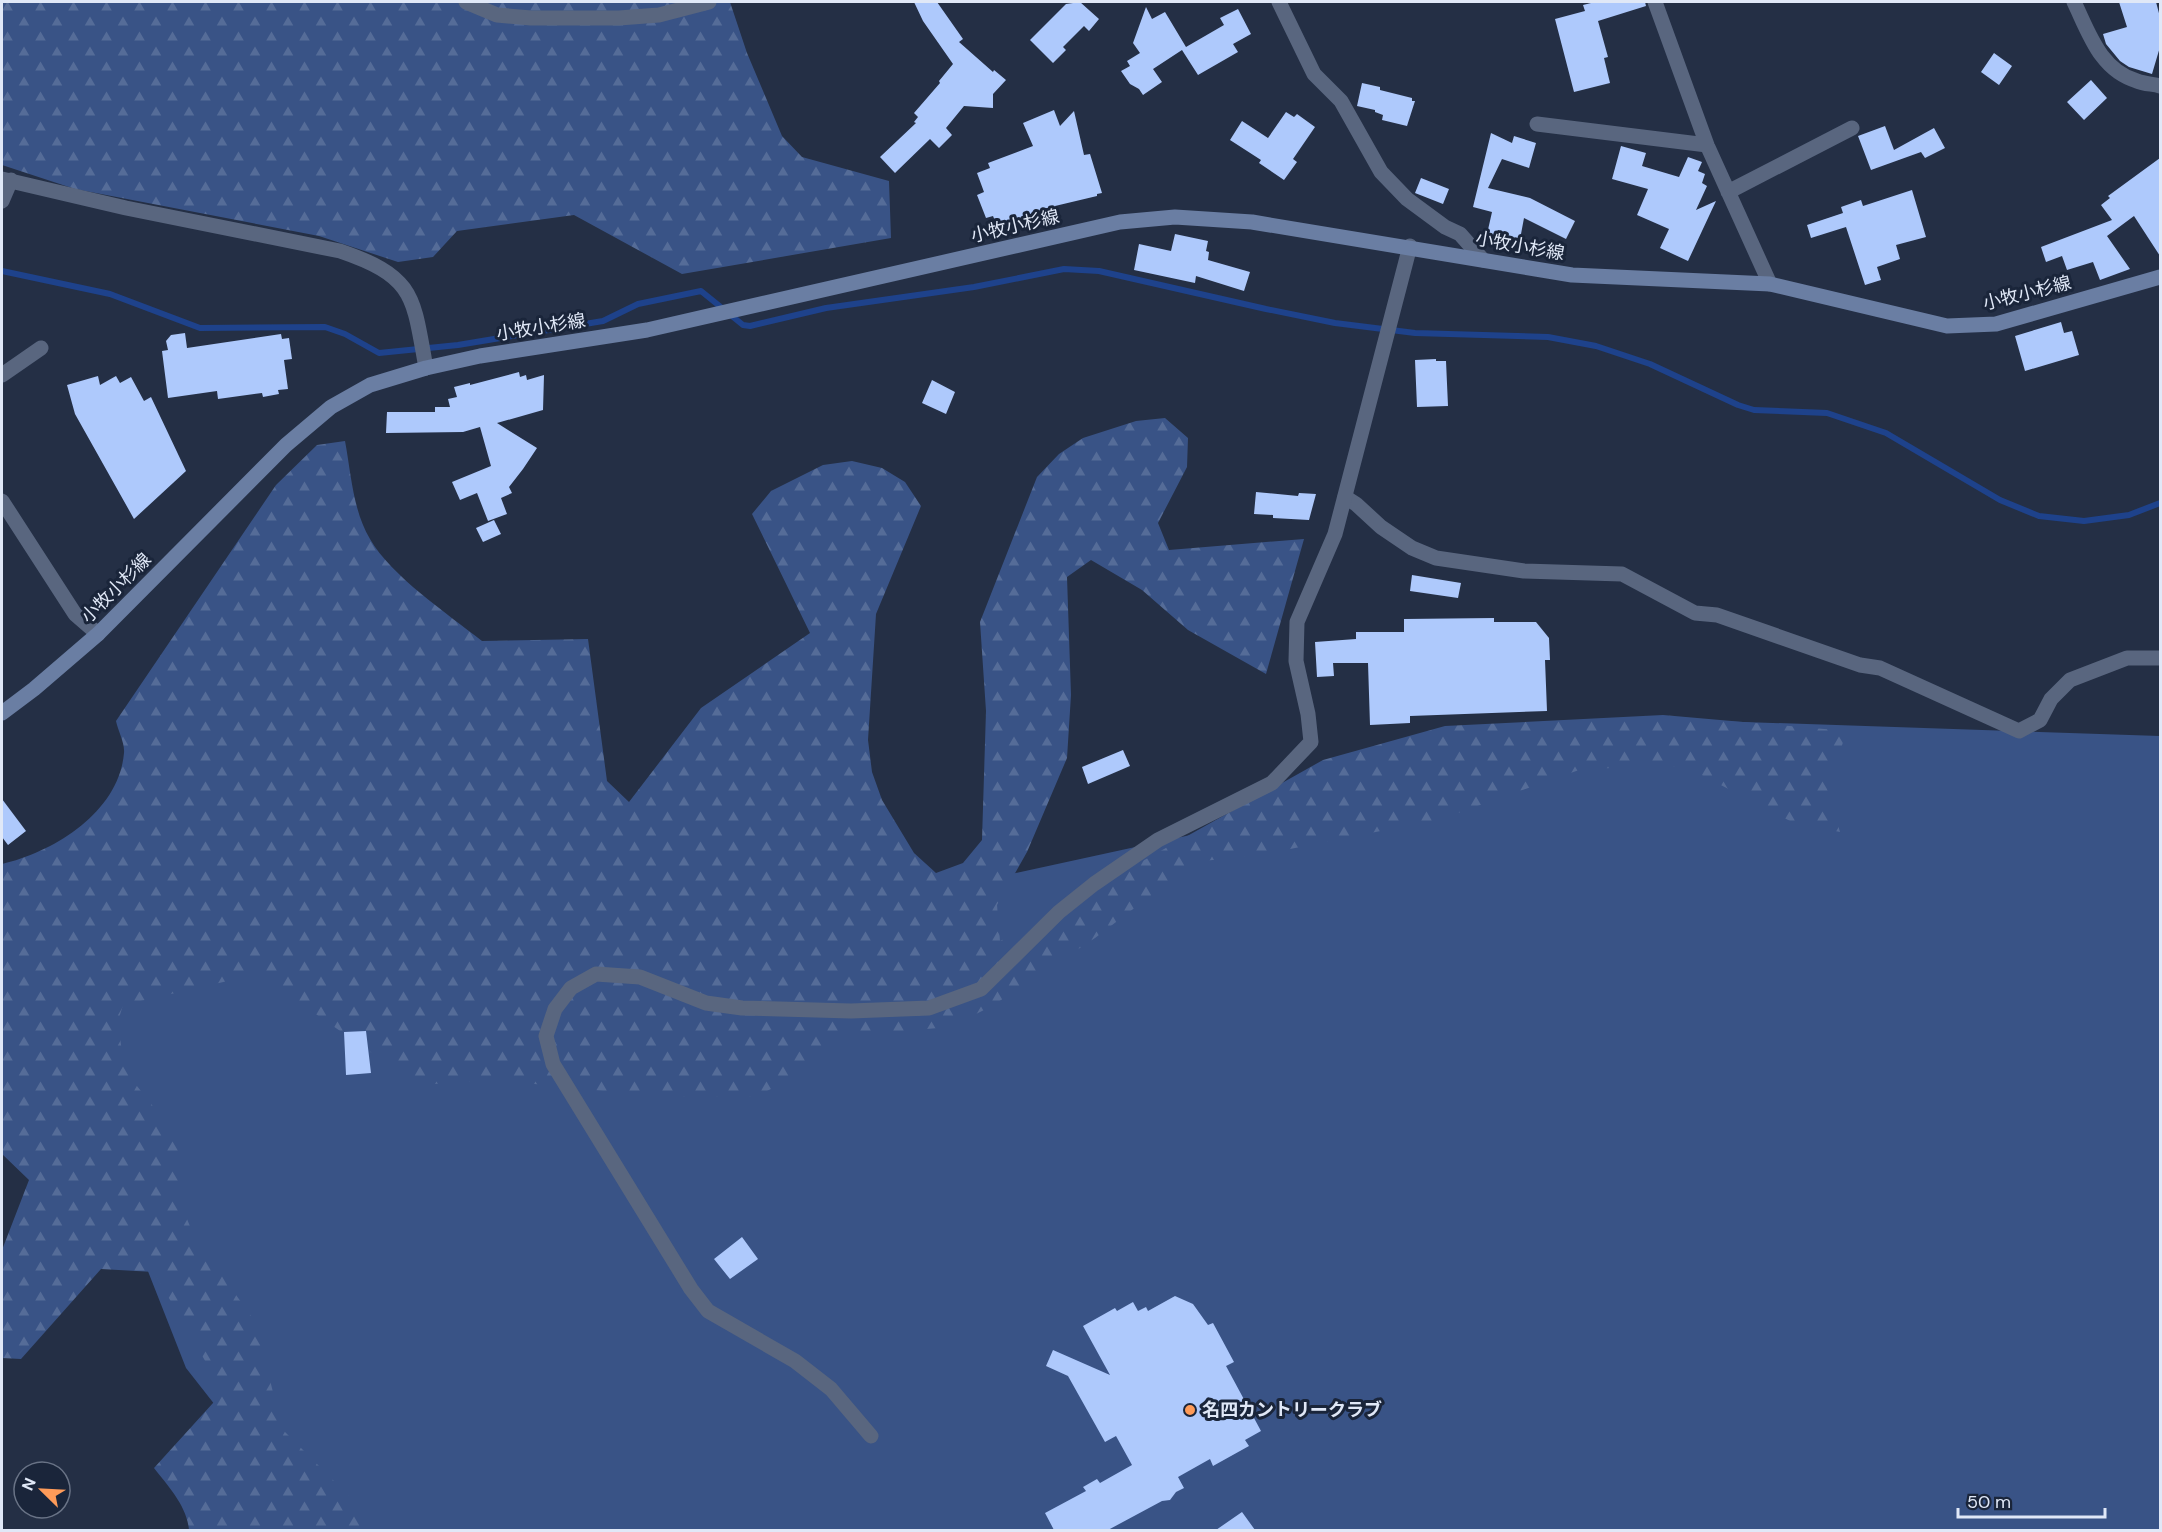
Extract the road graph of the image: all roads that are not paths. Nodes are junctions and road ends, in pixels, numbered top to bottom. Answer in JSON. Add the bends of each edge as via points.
{"nodes":[{"id":1,"x":466,"y":2,"type":"edge"},
{"id":2,"x":709,"y":2,"type":"edge"},
{"id":3,"x":1279,"y":2,"type":"edge"},
{"id":4,"x":1655,"y":2,"type":"edge"},
{"id":5,"x":2074,"y":2,"type":"edge"},
{"id":6,"x":2160,"y":86,"type":"edge"},
{"id":7,"x":1537,"y":124,"type":"dead end"},
{"id":8,"x":1852,"y":128,"type":"dead end"},
{"id":9,"x":1707,"y":145,"type":"junction"},
{"id":10,"x":6,"y":179,"type":"edge"},
{"id":11,"x":1728,"y":192,"type":"junction"},
{"id":12,"x":2,"y":201,"type":"edge"},
{"id":13,"x":1410,"y":246,"type":"junction"},
{"id":14,"x":1483,"y":260,"type":"junction"},
{"id":15,"x":2160,"y":277,"type":"edge"},
{"id":16,"x":1770,"y":284,"type":"junction"},
{"id":17,"x":41,"y":348,"type":"dead end"},
{"id":18,"x":426,"y":365,"type":"junction"},
{"id":19,"x":2,"y":375,"type":"edge"},
{"id":20,"x":1345,"y":497,"type":"junction"},
{"id":21,"x":2,"y":501,"type":"edge"},
{"id":22,"x":98,"y":634,"type":"junction"},
{"id":23,"x":2160,"y":658,"type":"edge"},
{"id":24,"x":2,"y":713,"type":"edge"},
{"id":25,"x":871,"y":1436,"type":"dead end"}],
"edges":[{"from":1,"to":2,"type":"street","via":[[488,12],[531,18],[659,15]]},
{"from":3,"to":14,"type":"street","via":[[1314,74],[1341,101],[1381,172],[1407,199],[1460,234]]},
{"from":4,"to":9,"type":"street"},
{"from":5,"to":6,"type":"street","via":[[2091,40],[2109,65],[2137,81]]},
{"from":7,"to":9,"type":"street"},
{"from":8,"to":11,"type":"street"},
{"from":9,"to":11,"type":"street"},
{"from":10,"to":12,"type":"street"},
{"from":10,"to":18,"type":"street","via":[[354,256],[405,287]]},
{"from":11,"to":16,"type":"street"},
{"from":13,"to":14,"type":"main road","name":"小牧小杉線"},
{"from":13,"to":18,"type":"main road","name":"小牧小杉線","via":[[1252,222],[1175,217],[1120,222],[646,330]]},
{"from":13,"to":20,"type":"street"},
{"from":14,"to":16,"type":"main road","name":"小牧小杉線","via":[[1572,275]]},
{"from":15,"to":16,"type":"main road","name":"小牧小杉線","via":[[1996,324],[1947,326]]},
{"from":17,"to":19,"type":"street"},
{"from":18,"to":22,"type":"main road","name":"小牧小杉線","via":[[370,385],[331,406],[286,445]]},
{"from":20,"to":23,"type":"street","via":[[1412,548],[1436,558],[1524,571],[1622,574],[1695,613],[1717,615],[1860,665],[1880,668],[2019,730],[2040,720],[2051,699],[2070,680],[2127,658]]},
{"from":20,"to":25,"type":"street","via":[[1335,534],[1297,622],[1296,661],[1311,742],[1272,783],[1158,840],[1094,884],[1059,912],[981,989],[928,1008],[742,1008],[705,1004],[640,976],[596,974],[571,988],[555,1009],[546,1036],[554,1064],[691,1289],[708,1311],[795,1361],[831,1389]]},
{"from":21,"to":22,"type":"street","via":[[75,614]]},
{"from":22,"to":24,"type":"main road","name":"小牧小杉線"}]}
